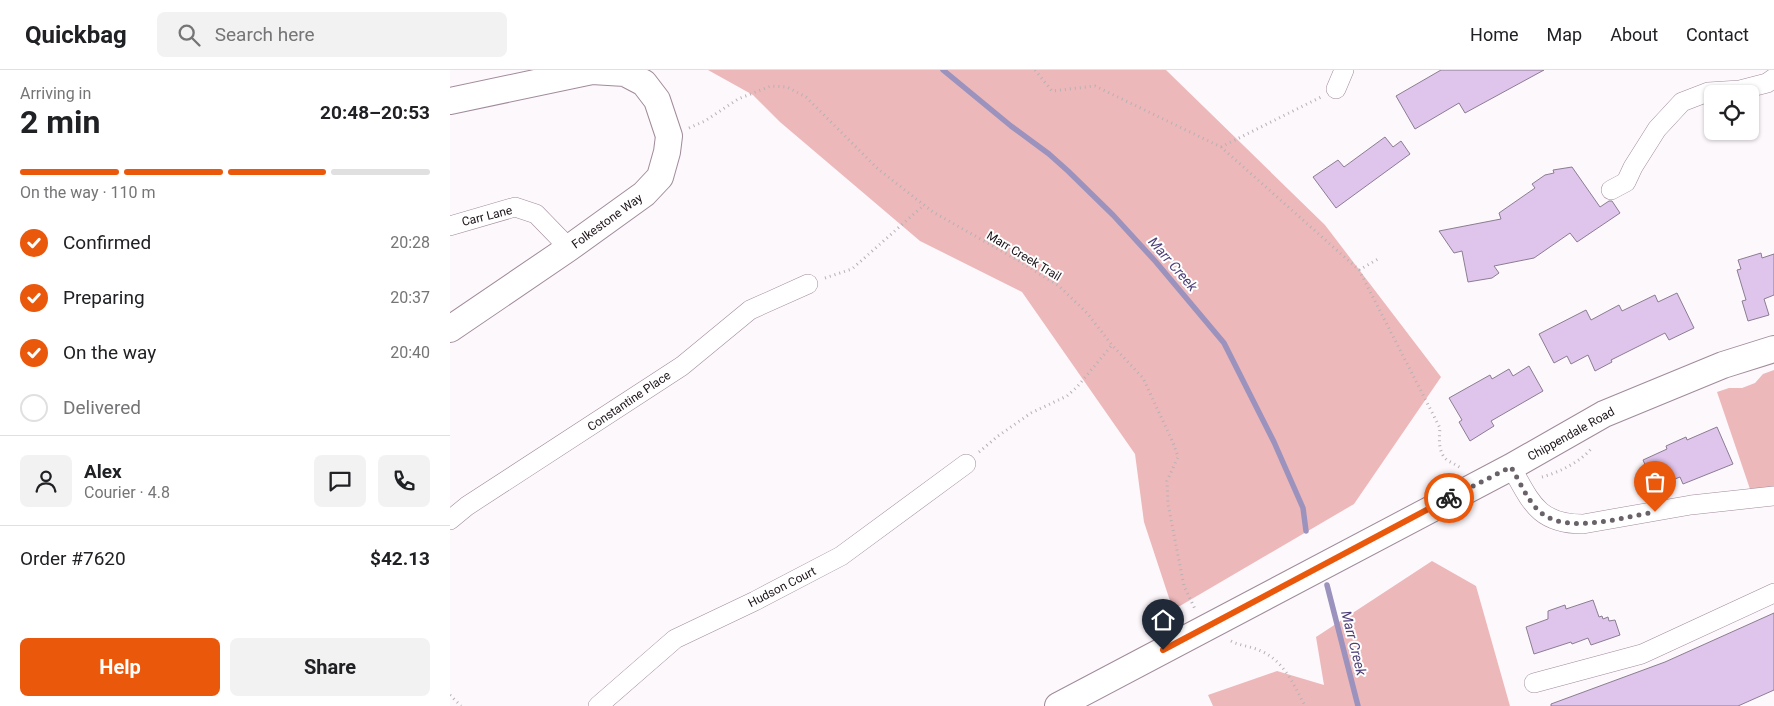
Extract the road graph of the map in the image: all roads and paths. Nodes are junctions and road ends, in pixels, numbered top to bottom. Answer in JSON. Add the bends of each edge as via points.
{"nodes":[{"id":1,"x":1036,"y":70,"type":"edge"},
{"id":2,"x":1344,"y":70,"type":"edge"},
{"id":3,"x":1774,"y":78,"type":"edge"},
{"id":4,"x":1336,"y":89,"type":"joint"},
{"id":5,"x":450,"y":101,"type":"edge"},
{"id":6,"x":669,"y":136,"type":"junction"},
{"id":7,"x":1221,"y":147,"type":"junction"},
{"id":8,"x":1611,"y":190,"type":"dead end"},
{"id":9,"x":924,"y":205,"type":"junction"},
{"id":10,"x":450,"y":226,"type":"edge"},
{"id":11,"x":569,"y":248,"type":"junction"},
{"id":12,"x":1378,"y":259,"type":"dead end"},
{"id":13,"x":1359,"y":270,"type":"junction"},
{"id":14,"x":808,"y":284,"type":"joint"},
{"id":15,"x":450,"y":329,"type":"edge"},
{"id":16,"x":1112,"y":345,"type":"junction"},
{"id":17,"x":1774,"y":349,"type":"edge"},
{"id":18,"x":966,"y":464,"type":"joint"},
{"id":19,"x":1511,"y":467,"type":"junction"},
{"id":20,"x":1466,"y":475,"type":"dead end"},
{"id":21,"x":1774,"y":496,"type":"edge"},
{"id":22,"x":450,"y":520,"type":"edge"},
{"id":23,"x":1774,"y":593,"type":"edge"},
{"id":24,"x":1199,"y":616,"type":"dead end"},
{"id":25,"x":1229,"y":640,"type":"dead end"},
{"id":26,"x":1534,"y":684,"type":"dead end"},
{"id":27,"x":450,"y":695,"type":"edge"},
{"id":28,"x":460,"y":706,"type":"edge"},
{"id":29,"x":598,"y":706,"type":"edge"},
{"id":30,"x":1058,"y":706,"type":"edge"},
{"id":31,"x":1305,"y":706,"type":"edge"}],
"edges":[{"from":1,"to":7,"type":"path","via":[[1052,91],[1095,86]]},
{"from":2,"to":4,"type":"street"},
{"from":3,"to":8,"type":"street","via":[[1740,90],[1708,92],[1682,102],[1657,129],[1626,182]]},
{"from":4,"to":7,"type":"path"},
{"from":5,"to":6,"type":"street","name":"Folkestone Way","via":[[592,72],[625,73],[644,83],[657,100]]},
{"from":6,"to":9,"type":"path","name":"Marr Creek Trail","via":[[705,121],[738,99],[771,86],[787,87],[806,97],[878,169]]},
{"from":6,"to":11,"type":"street","name":"Folkestone Way","via":[[660,177],[644,194]]},
{"from":7,"to":13,"type":"path"},
{"from":9,"to":14,"type":"path","via":[[852,269]]},
{"from":9,"to":16,"type":"path","name":"Marr Creek Trail","via":[[1059,286],[1087,313]]},
{"from":10,"to":11,"type":"street","name":"Carr Lane","via":[[514,207],[536,214]]},
{"from":11,"to":15,"type":"street","name":"Folkestone Way"},
{"from":12,"to":13,"type":"path"},
{"from":13,"to":20,"type":"path","via":[[1440,428],[1442,453]]},
{"from":14,"to":22,"type":"street","name":"Constantine Place","via":[[750,310],[682,366]]},
{"from":16,"to":18,"type":"path","via":[[1067,396],[1024,418]]},
{"from":16,"to":24,"type":"path","name":"Marr Creek Trail","via":[[1143,378],[1178,457],[1167,481],[1168,504],[1184,586]]},
{"from":17,"to":19,"type":"street","name":"Chippendale Road","via":[[1723,365],[1604,414]]},
{"from":18,"to":29,"type":"street","name":"Hudson Court","via":[[841,556],[675,639]]},
{"from":19,"to":21,"type":"street","via":[[1540,511],[1558,522],[1570,524]]},
{"from":19,"to":30,"type":"street","name":"Chippendale Road"},
{"from":23,"to":26,"type":"street","via":[[1642,654]]},
{"from":25,"to":31,"type":"path","via":[[1260,650],[1279,662]]},
{"from":27,"to":28,"type":"path"}]}
